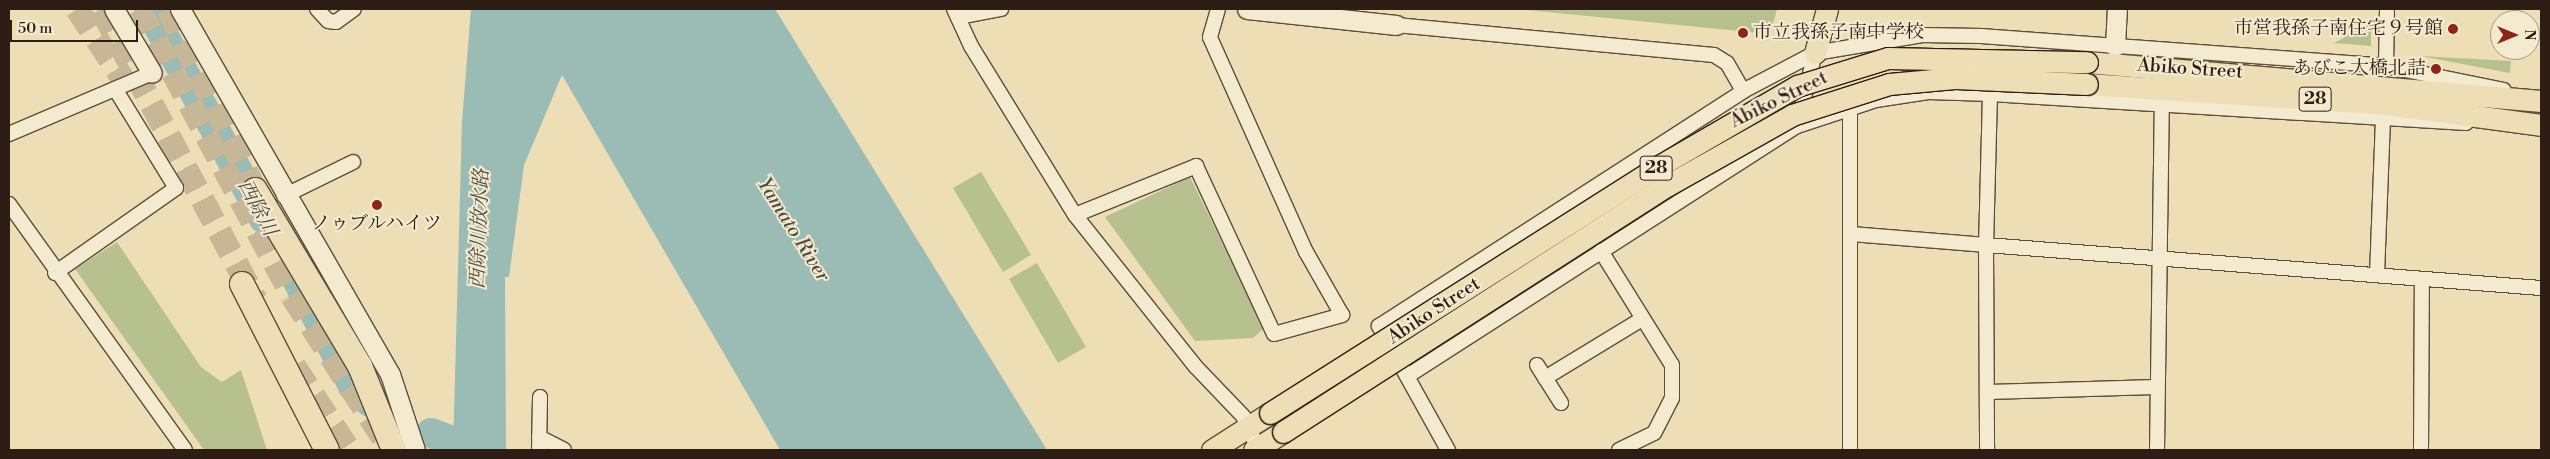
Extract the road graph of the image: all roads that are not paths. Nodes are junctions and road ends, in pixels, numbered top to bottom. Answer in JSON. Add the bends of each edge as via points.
{"nodes":[{"id":1,"x":114,"y":9,"type":"edge"},
{"id":2,"x":180,"y":9,"type":"edge"},
{"id":3,"x":317,"y":9,"type":"edge"},
{"id":4,"x":354,"y":9,"type":"edge"},
{"id":5,"x":1001,"y":9,"type":"edge"},
{"id":6,"x":1218,"y":9,"type":"edge"},
{"id":7,"x":1247,"y":9,"type":"edge"},
{"id":8,"x":1827,"y":9,"type":"edge"},
{"id":9,"x":2117,"y":9,"type":"edge"},
{"id":10,"x":2387,"y":9,"type":"edge"},
{"id":11,"x":956,"y":13,"type":"edge"},
{"id":12,"x":1396,"y":24,"type":"joint"},
{"id":13,"x":1922,"y":36,"type":"junction"},
{"id":14,"x":2115,"y":46,"type":"junction"},
{"id":15,"x":1815,"y":52,"type":"junction"},
{"id":16,"x":2386,"y":66,"type":"junction"},
{"id":17,"x":152,"y":73,"type":"joint"},
{"id":18,"x":115,"y":89,"type":"junction"},
{"id":19,"x":1743,"y":91,"type":"junction"},
{"id":20,"x":1928,"y":92,"type":"junction"},
{"id":21,"x":1990,"y":94,"type":"junction"},
{"id":22,"x":2541,"y":99,"type":"edge"},
{"id":23,"x":2162,"y":105,"type":"junction"},
{"id":24,"x":1850,"y":107,"type":"junction"},
{"id":25,"x":2383,"y":121,"type":"junction"},
{"id":26,"x":1798,"y":126,"type":"junction"},
{"id":27,"x":2541,"y":126,"type":"edge"},
{"id":28,"x":9,"y":134,"type":"edge"},
{"id":29,"x":1652,"y":150,"type":"junction"},
{"id":30,"x":353,"y":162,"type":"dead end"},
{"id":31,"x":255,"y":190,"type":"tunnel mouth"},
{"id":32,"x":284,"y":196,"type":"junction"},
{"id":33,"x":1685,"y":197,"type":"junction"},
{"id":34,"x":9,"y":204,"type":"edge"},
{"id":35,"x":1075,"y":214,"type":"junction"},
{"id":36,"x":1852,"y":234,"type":"junction"},
{"id":37,"x":1986,"y":245,"type":"junction"},
{"id":38,"x":1601,"y":251,"type":"junction"},
{"id":39,"x":2159,"y":260,"type":"junction"},
{"id":40,"x":55,"y":273,"type":"junction"},
{"id":41,"x":2377,"y":275,"type":"junction"},
{"id":42,"x":2422,"y":279,"type":"junction"},
{"id":43,"x":242,"y":284,"type":"tunnel mouth"},
{"id":44,"x":2541,"y":288,"type":"edge"},
{"id":45,"x":1642,"y":319,"type":"junction"},
{"id":46,"x":1537,"y":365,"type":"dead end"},
{"id":47,"x":1409,"y":375,"type":"junction"},
{"id":48,"x":1545,"y":378,"type":"junction"},
{"id":49,"x":2157,"y":387,"type":"junction"},
{"id":50,"x":1987,"y":392,"type":"junction"},
{"id":51,"x":540,"y":397,"type":"dead end"},
{"id":52,"x":1561,"y":403,"type":"dead end"},
{"id":53,"x":1241,"y":432,"type":"junction"},
{"id":54,"x":539,"y":444,"type":"edge"},
{"id":55,"x":1257,"y":449,"type":"edge"},
{"id":56,"x":185,"y":450,"type":"edge"},
{"id":57,"x":327,"y":450,"type":"edge"},
{"id":58,"x":394,"y":450,"type":"edge"},
{"id":59,"x":415,"y":450,"type":"edge"},
{"id":60,"x":564,"y":450,"type":"edge"},
{"id":61,"x":1212,"y":450,"type":"edge"},
{"id":62,"x":1448,"y":450,"type":"edge"},
{"id":63,"x":1619,"y":450,"type":"edge"},
{"id":64,"x":1850,"y":450,"type":"edge"},
{"id":65,"x":1987,"y":450,"type":"edge"},
{"id":66,"x":2157,"y":450,"type":"edge"},
{"id":67,"x":2421,"y":450,"type":"edge"}],
"edges":[{"from":1,"to":17,"type":"street"},
{"from":2,"to":32,"type":"street"},
{"from":3,"to":4,"type":"street","via":[[328,21],[336,22]]},
{"from":5,"to":11,"type":"street"},
{"from":6,"to":35,"type":"street","via":[[1210,37],[1306,252],[1342,315],[1274,334],[1196,166]]},
{"from":7,"to":12,"type":"street"},
{"from":8,"to":15,"type":"main road"},
{"from":9,"to":14,"type":"street"},
{"from":10,"to":16,"type":"street"},
{"from":11,"to":35,"type":"street"},
{"from":12,"to":19,"type":"street","via":[[1714,55],[1727,63]]},
{"from":13,"to":14,"type":"street"},
{"from":13,"to":15,"type":"street"},
{"from":13,"to":20,"type":"street","via":[[1934,53],[1935,72]]},
{"from":14,"to":16,"type":"street"},
{"from":15,"to":19,"type":"street"},
{"from":15,"to":26,"type":"street"},
{"from":16,"to":22,"type":"street"},
{"from":17,"to":18,"type":"street"},
{"from":18,"to":28,"type":"street"},
{"from":18,"to":40,"type":"street","via":[[176,188]]},
{"from":19,"to":29,"type":"street"},
{"from":20,"to":21,"type":"street"},
{"from":20,"to":24,"type":"street"},
{"from":21,"to":23,"type":"street"},
{"from":21,"to":37,"type":"street"},
{"from":22,"to":53,"type":"main road","name":"Abiko Street","number":"28","bridge":true,"via":[[2087,62],[1888,58],[1798,86],[1659,166]]},
{"from":23,"to":25,"type":"street"},
{"from":23,"to":39,"type":"street"},
{"from":24,"to":26,"type":"street"},
{"from":24,"to":36,"type":"street"},
{"from":25,"to":27,"type":"street"},
{"from":25,"to":41,"type":"street"},
{"from":26,"to":33,"type":"street"},
{"from":27,"to":55,"type":"main road","name":"Abiko Street","number":"28","bridge":true,"via":[[2386,104],[2087,84],[1955,78],[1889,84],[1792,115],[1668,185]]},
{"from":29,"to":33,"type":"street","via":[[1647,166],[1665,196]]},
{"from":29,"to":47,"type":"street","via":[[1379,326]]},
{"from":30,"to":32,"type":"street"},
{"from":31,"to":58,"type":"highway","via":[[360,366]]},
{"from":32,"to":59,"type":"street","via":[[390,374]]},
{"from":33,"to":38,"type":"street"},
{"from":34,"to":40,"type":"street"},
{"from":35,"to":53,"type":"street","via":[[1196,367]]},
{"from":36,"to":37,"type":"street"},
{"from":36,"to":64,"type":"street"},
{"from":37,"to":39,"type":"street"},
{"from":37,"to":50,"type":"street"},
{"from":38,"to":45,"type":"street"},
{"from":38,"to":47,"type":"street"},
{"from":39,"to":41,"type":"street"},
{"from":39,"to":49,"type":"street"},
{"from":40,"to":56,"type":"street"},
{"from":41,"to":42,"type":"street"},
{"from":42,"to":44,"type":"street"},
{"from":42,"to":67,"type":"street"},
{"from":43,"to":57,"type":"highway"},
{"from":45,"to":48,"type":"street"},
{"from":45,"to":63,"type":"street","via":[[1672,365],[1672,398],[1654,433]]},
{"from":46,"to":48,"type":"street"},
{"from":47,"to":62,"type":"street"},
{"from":48,"to":52,"type":"street"},
{"from":49,"to":50,"type":"street"},
{"from":49,"to":66,"type":"street"},
{"from":50,"to":65,"type":"street"},
{"from":51,"to":54,"type":"street"},
{"from":53,"to":55,"type":"street"},
{"from":53,"to":61,"type":"main road","number":"28"},
{"from":54,"to":60,"type":"street"}]}
